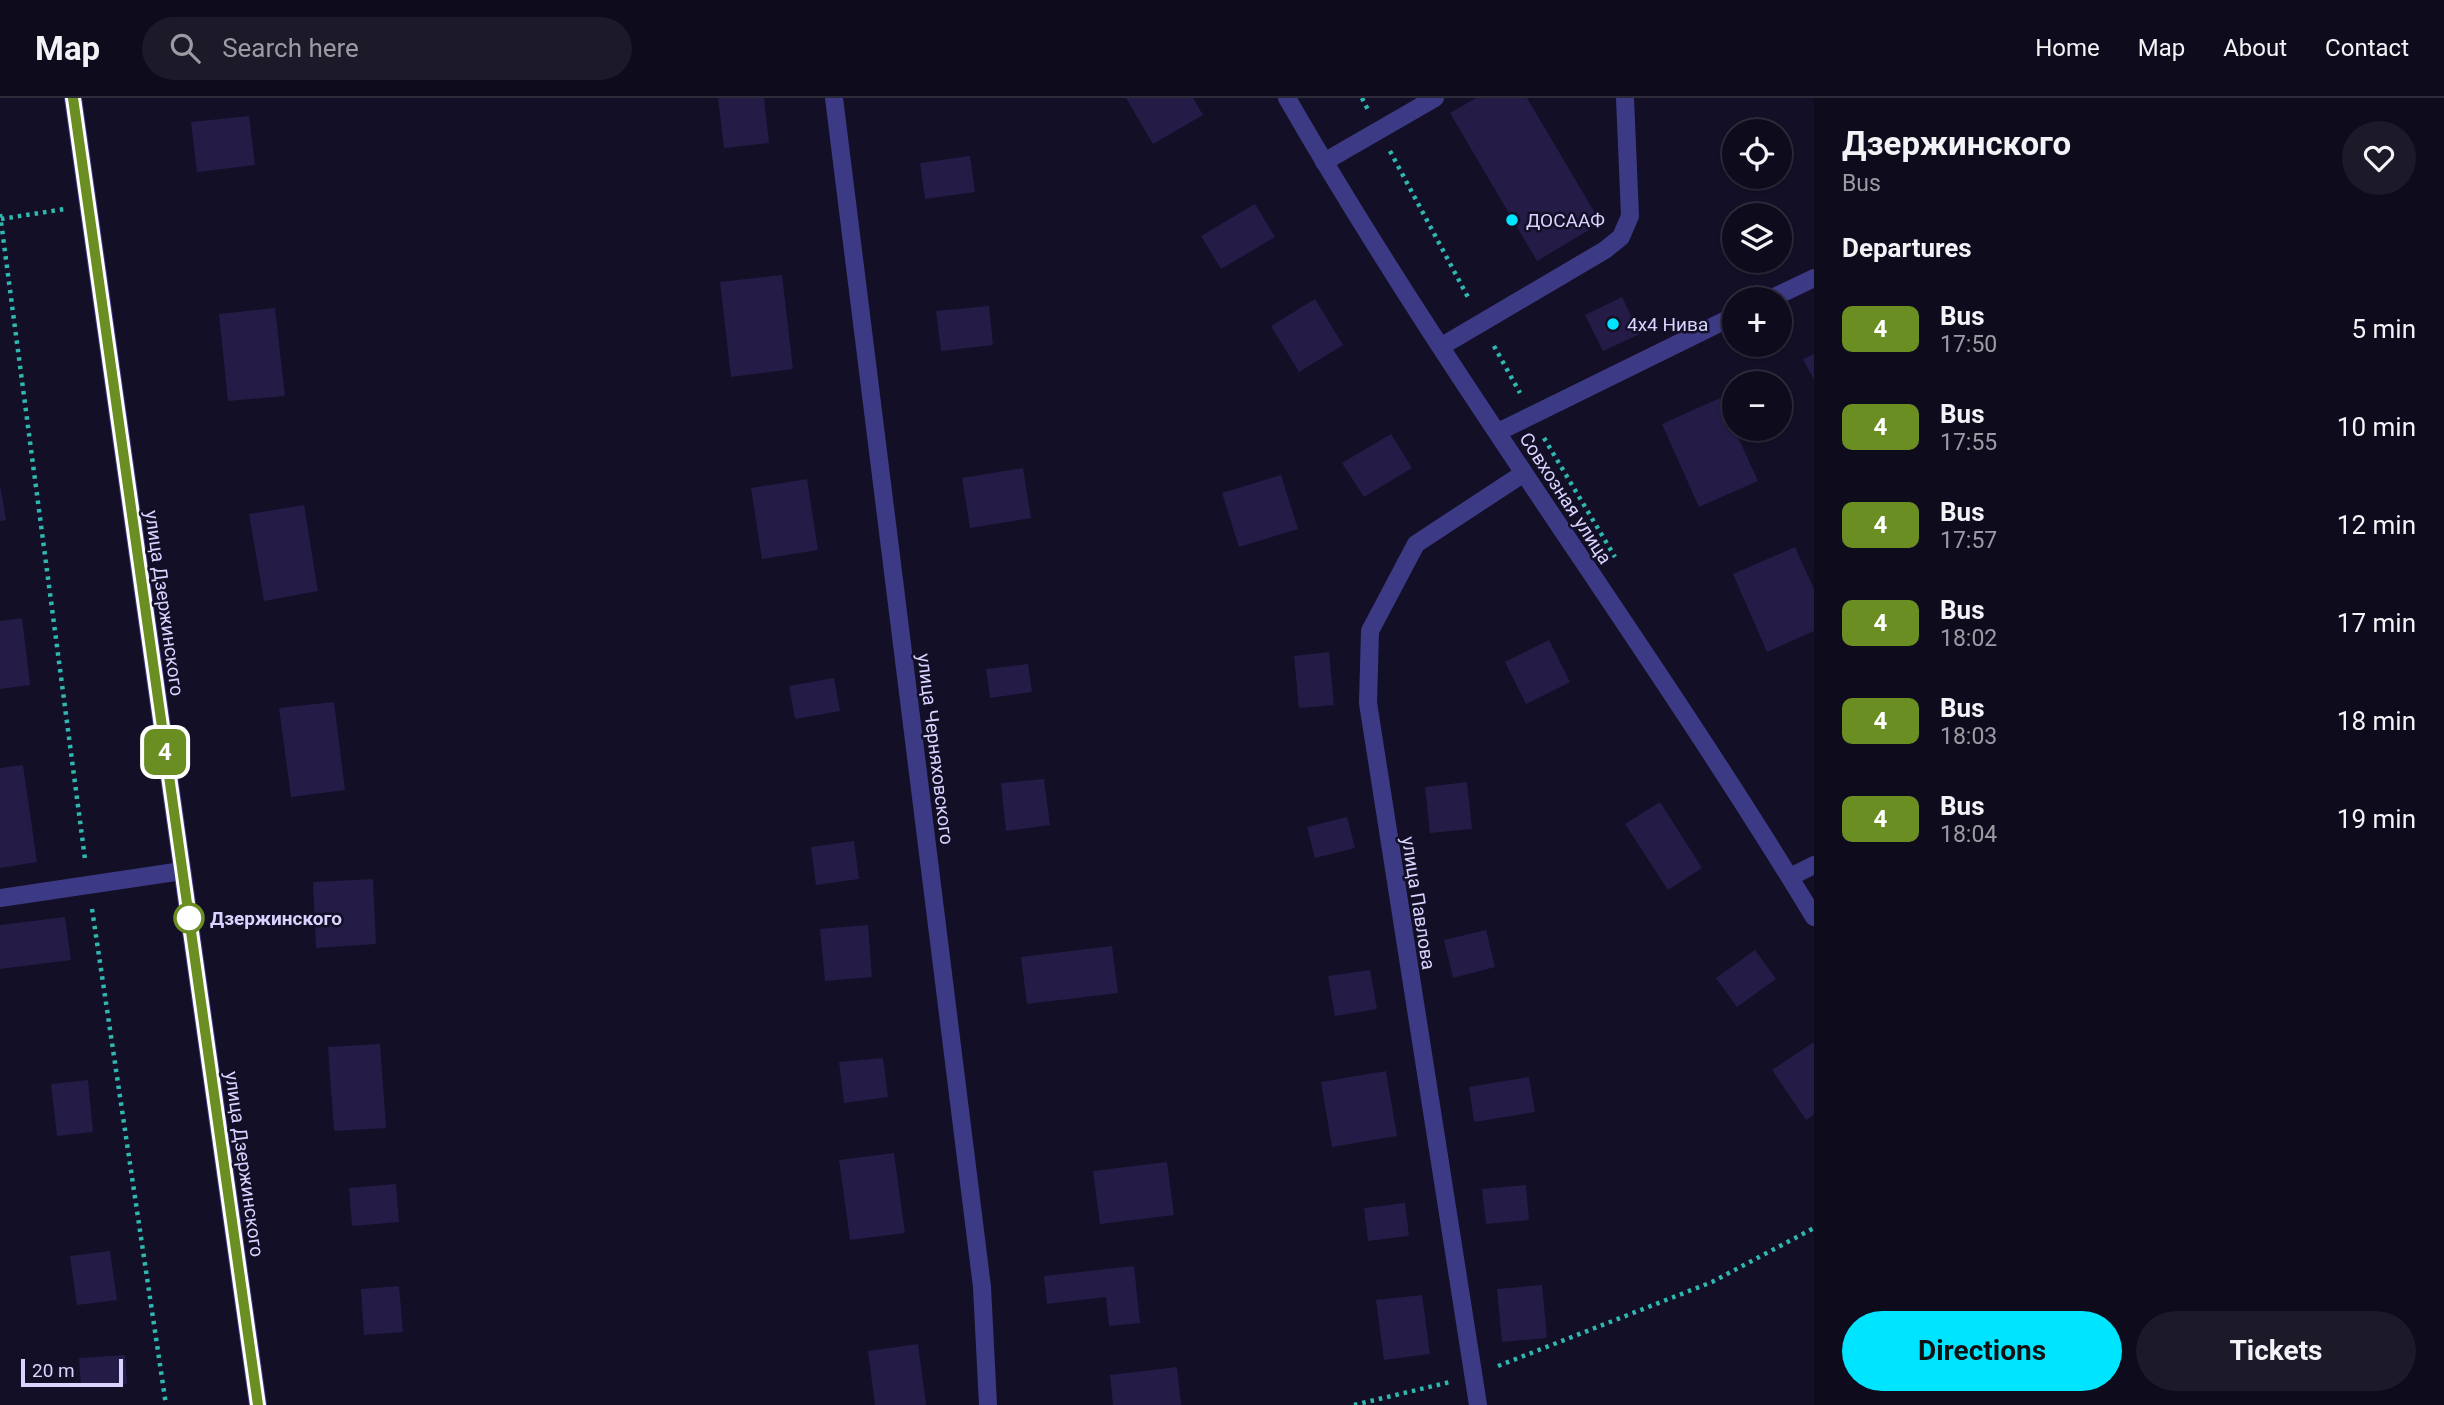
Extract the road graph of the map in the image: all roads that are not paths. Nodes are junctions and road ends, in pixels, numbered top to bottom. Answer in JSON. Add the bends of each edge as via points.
{"nodes":[{"id":1,"x":73,"y":98,"type":"edge"},
{"id":2,"x":834,"y":98,"type":"edge"},
{"id":3,"x":1287,"y":98,"type":"edge"},
{"id":4,"x":1435,"y":98,"type":"edge"},
{"id":5,"x":1625,"y":98,"type":"edge"},
{"id":6,"x":1324,"y":162,"type":"junction"},
{"id":7,"x":1814,"y":278,"type":"edge"},
{"id":8,"x":1792,"y":288,"type":"edge"},
{"id":9,"x":1722,"y":322,"type":"edge"},
{"id":10,"x":1442,"y":346,"type":"junction"},
{"id":11,"x":1498,"y":432,"type":"junction"},
{"id":12,"x":1524,"y":473,"type":"junction"},
{"id":13,"x":1814,"y":865,"type":"edge"},
{"id":14,"x":182,"y":872,"type":"junction"},
{"id":15,"x":1790,"y":877,"type":"junction"},
{"id":16,"x":0,"y":898,"type":"edge"},
{"id":17,"x":1814,"y":917,"type":"edge"},
{"id":18,"x":258,"y":1405,"type":"edge"},
{"id":19,"x":988,"y":1405,"type":"edge"},
{"id":20,"x":1478,"y":1405,"type":"edge"}],
"edges":[{"from":1,"to":14,"type":"street","name":"улица Дзержинского"},
{"from":2,"to":19,"type":"street","name":"улица Черняховского","via":[[982,1287]]},
{"from":3,"to":6,"type":"street","name":"Совхозная улица"},
{"from":4,"to":6,"type":"street"},
{"from":5,"to":10,"type":"street","via":[[1630,216],[1621,237]]},
{"from":6,"to":10,"type":"street","name":"Совхозная улица"},
{"from":7,"to":8,"type":"street"},
{"from":9,"to":11,"type":"street"},
{"from":10,"to":11,"type":"street","name":"Совхозная улица"},
{"from":11,"to":12,"type":"street","name":"Совхозная улица"},
{"from":12,"to":15,"type":"street","name":"Совхозная улица"},
{"from":12,"to":20,"type":"street","name":"улица Павлова","via":[[1416,544],[1370,631],[1367,703]]},
{"from":13,"to":15,"type":"street"},
{"from":14,"to":16,"type":"street"},
{"from":14,"to":18,"type":"street","name":"улица Дзержинского"},
{"from":15,"to":17,"type":"street","name":"Совхозная улица"}]}
